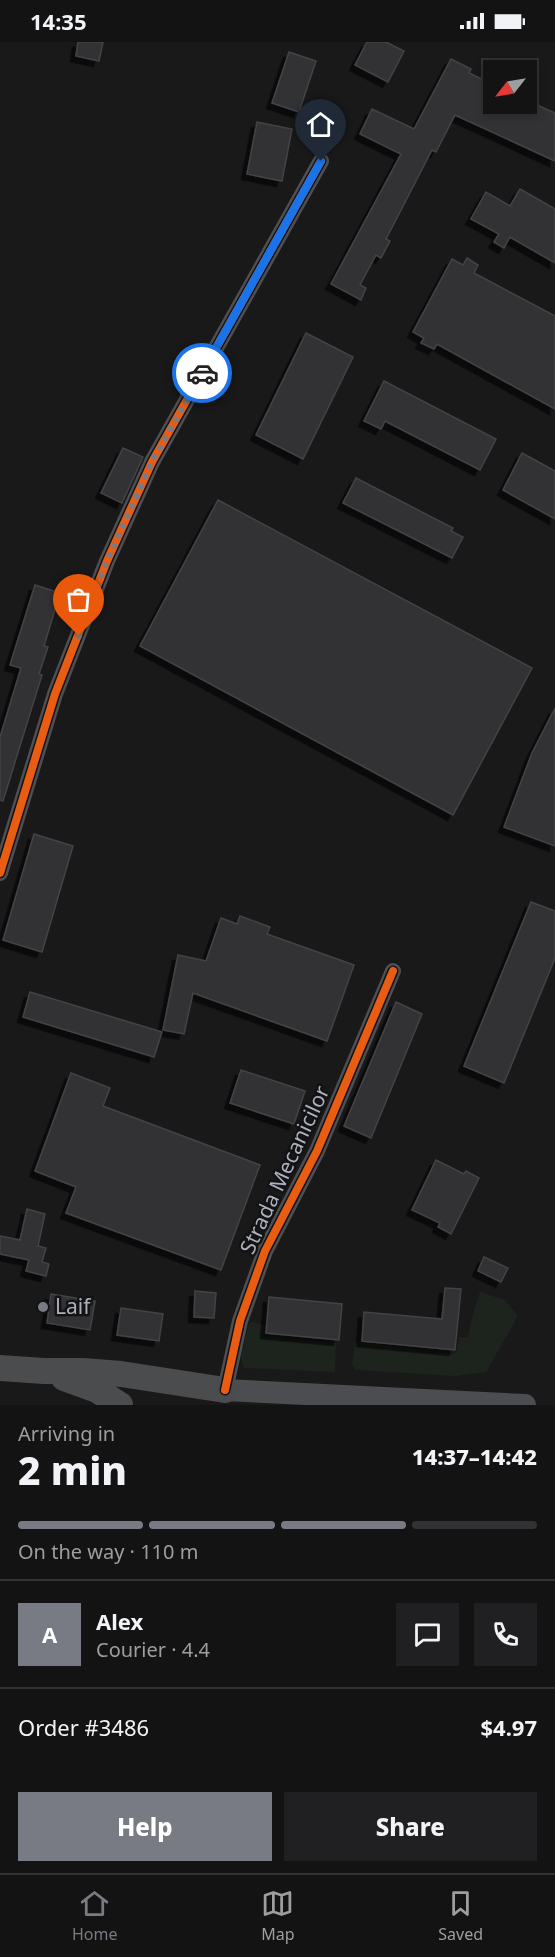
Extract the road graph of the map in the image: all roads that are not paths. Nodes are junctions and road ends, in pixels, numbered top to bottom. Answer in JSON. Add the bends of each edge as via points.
{"nodes":[{"id":1,"x":321,"y":161,"type":"dead end"},
{"id":2,"x":0,"y":873,"type":"edge"},
{"id":3,"x":393,"y":971,"type":"dead end"},
{"id":4,"x":0,"y":1368,"type":"edge"},
{"id":5,"x":44,"y":1371,"type":"junction"},
{"id":6,"x":218,"y":1398,"type":"edge"},
{"id":7,"x":120,"y":1405,"type":"edge"},
{"id":8,"x":525,"y":1405,"type":"edge"}],
"edges":[{"from":1,"to":2,"type":"street","via":[[152,462],[107,561],[55,694]]},
{"from":3,"to":6,"type":"street","name":"Strada Mecanicilor","via":[[316,1151],[265,1251]]},
{"from":4,"to":5,"type":"main road"},
{"from":5,"to":6,"type":"main road","via":[[121,1374]]},
{"from":5,"to":7,"type":"main road","via":[[86,1385]]},
{"from":6,"to":8,"type":"main road"}]}
